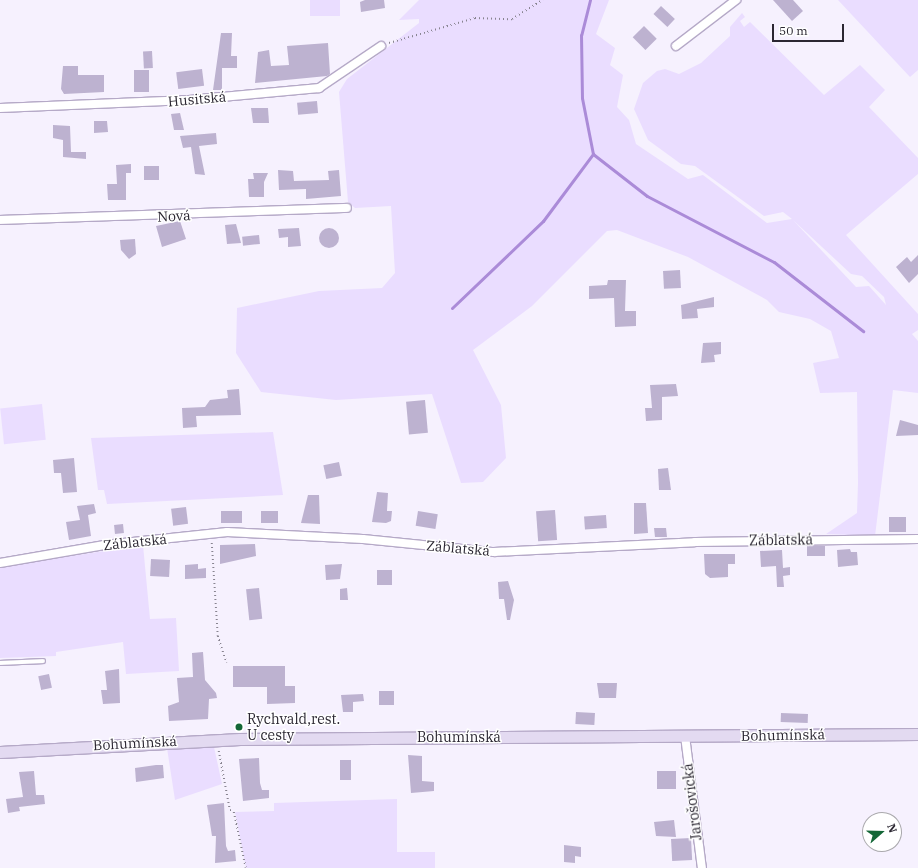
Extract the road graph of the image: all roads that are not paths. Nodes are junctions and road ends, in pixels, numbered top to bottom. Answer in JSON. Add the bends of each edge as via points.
{"nodes":[{"id":1,"x":736,"y":0,"type":"edge"},
{"id":2,"x":380,"y":46,"type":"road end"},
{"id":3,"x":676,"y":46,"type":"dead end"},
{"id":4,"x":0,"y":108,"type":"edge"},
{"id":5,"x":347,"y":208,"type":"dead end"},
{"id":6,"x":0,"y":220,"type":"edge"},
{"id":7,"x":918,"y":539,"type":"edge"},
{"id":8,"x":0,"y":563,"type":"edge"},
{"id":9,"x":43,"y":661,"type":"dead end"},
{"id":10,"x":0,"y":664,"type":"edge"},
{"id":11,"x":918,"y":734,"type":"edge"},
{"id":12,"x":685,"y":736,"type":"junction"},
{"id":13,"x":0,"y":752,"type":"edge"},
{"id":14,"x":702,"y":868,"type":"edge"}],
"edges":[{"from":1,"to":3,"type":"street"},
{"from":2,"to":4,"type":"street","name":"Husitská","via":[[319,88],[189,100]]},
{"from":5,"to":6,"type":"street","name":"Nová"},
{"from":7,"to":8,"type":"street","name":"Záblatská","via":[[695,542],[494,552],[363,539],[212,534],[104,545]]},
{"from":9,"to":10,"type":"lane"},
{"from":11,"to":12,"type":"main road","name":"Bohumínská"},
{"from":12,"to":13,"type":"main road","name":"Bohumínská","via":[[218,739]]},
{"from":12,"to":14,"type":"street","name":"Jarošovická"}]}
